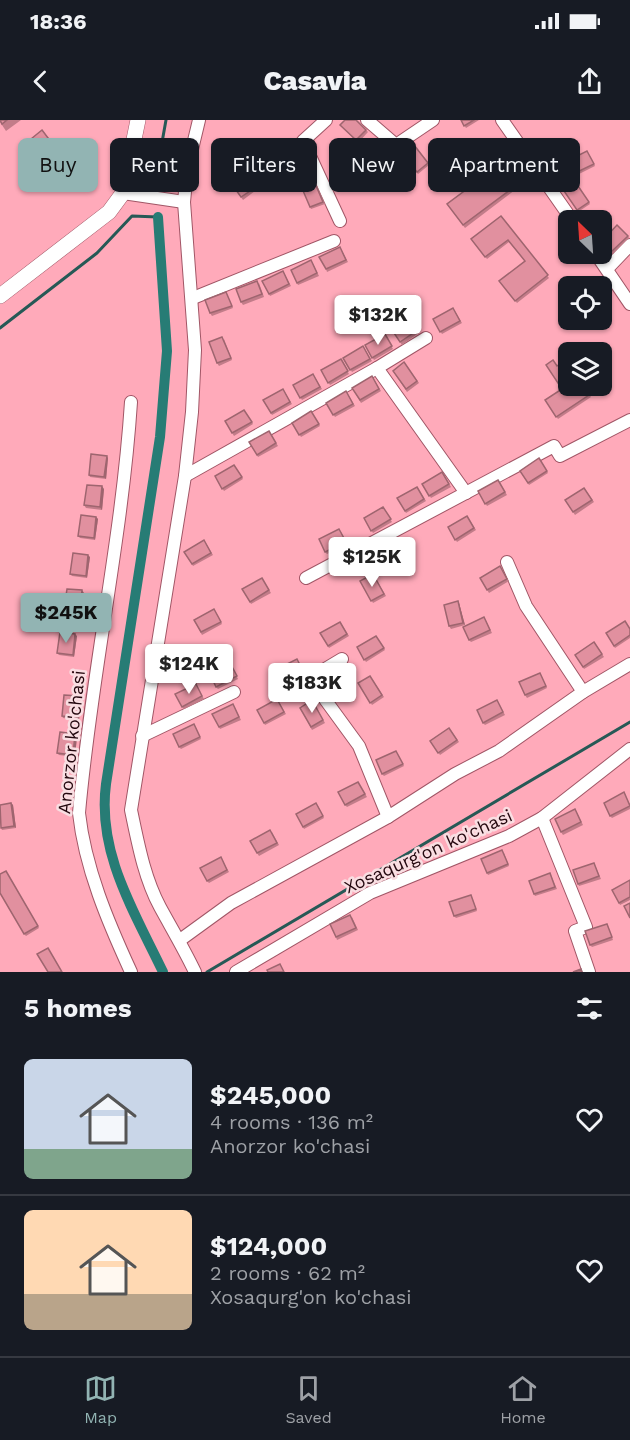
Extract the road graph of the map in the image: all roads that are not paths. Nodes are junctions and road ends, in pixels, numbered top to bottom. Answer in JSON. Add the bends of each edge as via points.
{"nodes":[{"id":1,"x":138,"y":120,"type":"edge"},
{"id":2,"x":199,"y":120,"type":"edge"},
{"id":3,"x":326,"y":120,"type":"edge"},
{"id":4,"x":367,"y":120,"type":"edge"},
{"id":5,"x":433,"y":120,"type":"edge"},
{"id":6,"x":502,"y":120,"type":"edge"},
{"id":7,"x":123,"y":193,"type":"junction"},
{"id":8,"x":184,"y":202,"type":"junction"},
{"id":9,"x":565,"y":210,"type":"edge"},
{"id":10,"x":340,"y":221,"type":"dead end"},
{"id":11,"x":334,"y":241,"type":"dead end"},
{"id":12,"x":630,"y":244,"type":"edge"},
{"id":13,"x":603,"y":264,"type":"edge"},
{"id":14,"x":607,"y":269,"type":"junction"},
{"id":15,"x":0,"y":296,"type":"edge"},
{"id":16,"x":193,"y":298,"type":"junction"},
{"id":17,"x":630,"y":304,"type":"edge"},
{"id":18,"x":426,"y":338,"type":"dead end"},
{"id":19,"x":377,"y":368,"type":"junction"},
{"id":20,"x":131,"y":402,"type":"dead end"},
{"id":21,"x":630,"y":420,"type":"edge"},
{"id":22,"x":185,"y":476,"type":"junction"},
{"id":23,"x":466,"y":493,"type":"junction"},
{"id":24,"x":507,"y":562,"type":"dead end"},
{"id":25,"x":306,"y":578,"type":"dead end"},
{"id":26,"x":342,"y":659,"type":"dead end"},
{"id":27,"x":630,"y":664,"type":"edge"},
{"id":28,"x":234,"y":692,"type":"dead end"},
{"id":29,"x":584,"y":692,"type":"junction"},
{"id":30,"x":141,"y":736,"type":"junction"},
{"id":31,"x":630,"y":749,"type":"edge"},
{"id":32,"x":388,"y":817,"type":"junction"},
{"id":33,"x":542,"y":818,"type":"junction"},
{"id":34,"x":180,"y":940,"type":"junction"},
{"id":35,"x":130,"y":972,"type":"edge"},
{"id":36,"x":195,"y":972,"type":"edge"},
{"id":37,"x":236,"y":972,"type":"edge"},
{"id":38,"x":589,"y":972,"type":"edge"}],
"edges":[{"from":1,"to":7,"type":"street"},
{"from":2,"to":8,"type":"street"},
{"from":3,"to":10,"type":"street","via":[[303,141]]},
{"from":4,"to":5,"type":"street","via":[[396,145]]},
{"from":6,"to":9,"type":"street"},
{"from":7,"to":8,"type":"street"},
{"from":7,"to":15,"type":"street","via":[[109,212]]},
{"from":8,"to":16,"type":"street"},
{"from":11,"to":16,"type":"street"},
{"from":12,"to":14,"type":"street"},
{"from":13,"to":14,"type":"street"},
{"from":14,"to":17,"type":"street"},
{"from":16,"to":22,"type":"street","via":[[195,350]]},
{"from":18,"to":19,"type":"street"},
{"from":19,"to":22,"type":"street"},
{"from":19,"to":23,"type":"street"},
{"from":20,"to":35,"type":"street","name":"Anorzor ko'chasi","via":[[79,813],[93,876]]},
{"from":21,"to":23,"type":"street","via":[[560,456],[554,446]]},
{"from":22,"to":30,"type":"street"},
{"from":23,"to":25,"type":"street"},
{"from":24,"to":29,"type":"street","via":[[526,606]]},
{"from":26,"to":32,"type":"street","via":[[317,674],[316,687],[359,746]]},
{"from":27,"to":29,"type":"street"},
{"from":28,"to":30,"type":"street"},
{"from":29,"to":32,"type":"street","via":[[499,751]]},
{"from":30,"to":34,"type":"street","via":[[131,810],[142,859],[159,906]]},
{"from":31,"to":33,"type":"street","name":"Xosaqurg'on ko'chasi"},
{"from":32,"to":34,"type":"street","via":[[231,903]]},
{"from":33,"to":37,"type":"street","name":"Xosaqurg'on ko'chasi","via":[[509,836],[370,893]]},
{"from":33,"to":38,"type":"street","via":[[586,927],[575,931]]},
{"from":34,"to":36,"type":"street"}]}
